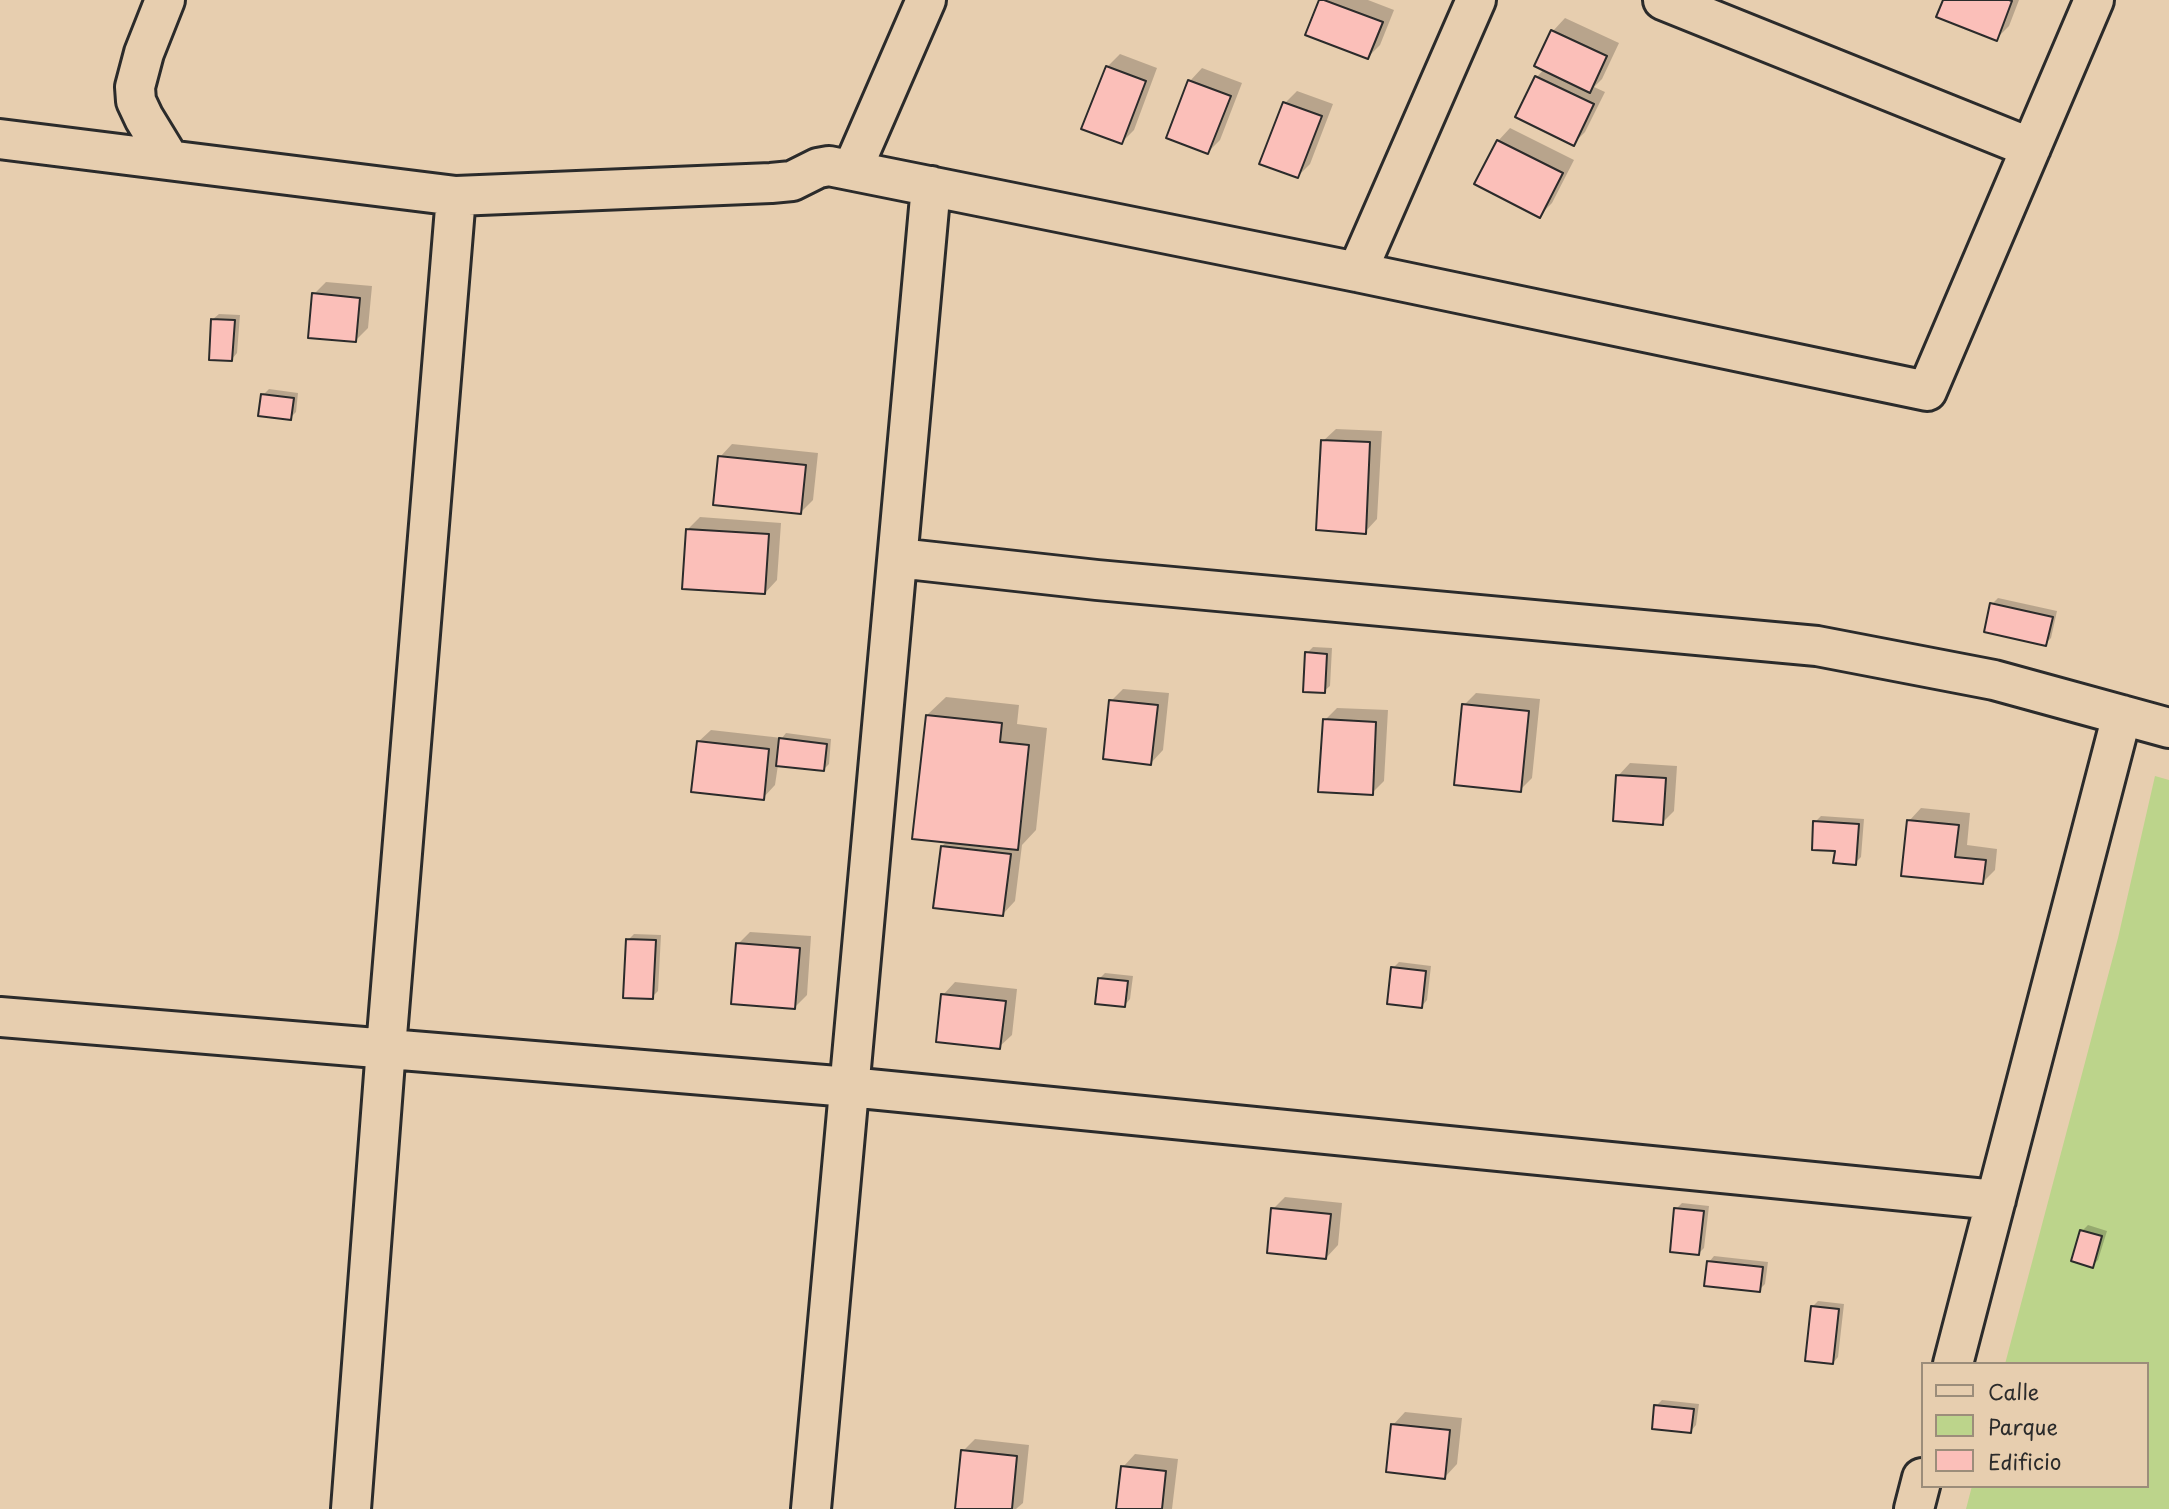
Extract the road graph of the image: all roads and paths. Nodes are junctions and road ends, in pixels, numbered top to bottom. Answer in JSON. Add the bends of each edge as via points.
{"nodes":[{"id":1,"x":165,"y":0,"type":"edge"},
{"id":2,"x":926,"y":0,"type":"edge"},
{"id":3,"x":1476,"y":0,"type":"edge"},
{"id":4,"x":1663,"y":0,"type":"edge"},
{"id":5,"x":2094,"y":0,"type":"edge"},
{"id":6,"x":0,"y":139,"type":"edge"},
{"id":7,"x":2031,"y":148,"type":"junction"},
{"id":8,"x":169,"y":159,"type":"junction"},
{"id":9,"x":846,"y":169,"type":"junction"},
{"id":10,"x":931,"y":186,"type":"junction"},
{"id":11,"x":456,"y":196,"type":"junction"},
{"id":12,"x":1357,"y":272,"type":"junction"},
{"id":13,"x":898,"y":558,"type":"junction"},
{"id":14,"x":2122,"y":715,"type":"junction"},
{"id":15,"x":2169,"y":728,"type":"edge"},
{"id":16,"x":0,"y":1017,"type":"edge"},
{"id":17,"x":386,"y":1048,"type":"junction"},
{"id":18,"x":849,"y":1087,"type":"junction"},
{"id":19,"x":1996,"y":1200,"type":"junction"},
{"id":20,"x":1954,"y":1362,"type":"edge"},
{"id":21,"x":1920,"y":1486,"type":"edge"},
{"id":22,"x":351,"y":1509,"type":"edge"},
{"id":23,"x":811,"y":1509,"type":"edge"},
{"id":24,"x":1914,"y":1509,"type":"edge"}],
"edges":[{"from":1,"to":8,"type":"street","via":[[135,87],[144,118]]},
{"from":2,"to":9,"type":"street"},
{"from":3,"to":12,"type":"street"},
{"from":4,"to":7,"type":"street"},
{"from":5,"to":7,"type":"street"},
{"from":6,"to":8,"type":"street"},
{"from":7,"to":12,"type":"street","via":[[1927,391]]},
{"from":8,"to":11,"type":"street"},
{"from":9,"to":10,"type":"street"},
{"from":9,"to":11,"type":"street","via":[[818,168],[792,181],[771,183]]},
{"from":10,"to":12,"type":"street"},
{"from":10,"to":13,"type":"street"},
{"from":11,"to":17,"type":"street"},
{"from":13,"to":14,"type":"street","via":[[1817,646],[1993,680]]},
{"from":13,"to":18,"type":"street"},
{"from":14,"to":15,"type":"street"},
{"from":14,"to":19,"type":"street"},
{"from":16,"to":17,"type":"street"},
{"from":17,"to":18,"type":"street"},
{"from":17,"to":22,"type":"street"},
{"from":18,"to":19,"type":"street"},
{"from":18,"to":23,"type":"street"},
{"from":19,"to":20,"type":"street"},
{"from":21,"to":24,"type":"street"}]}
